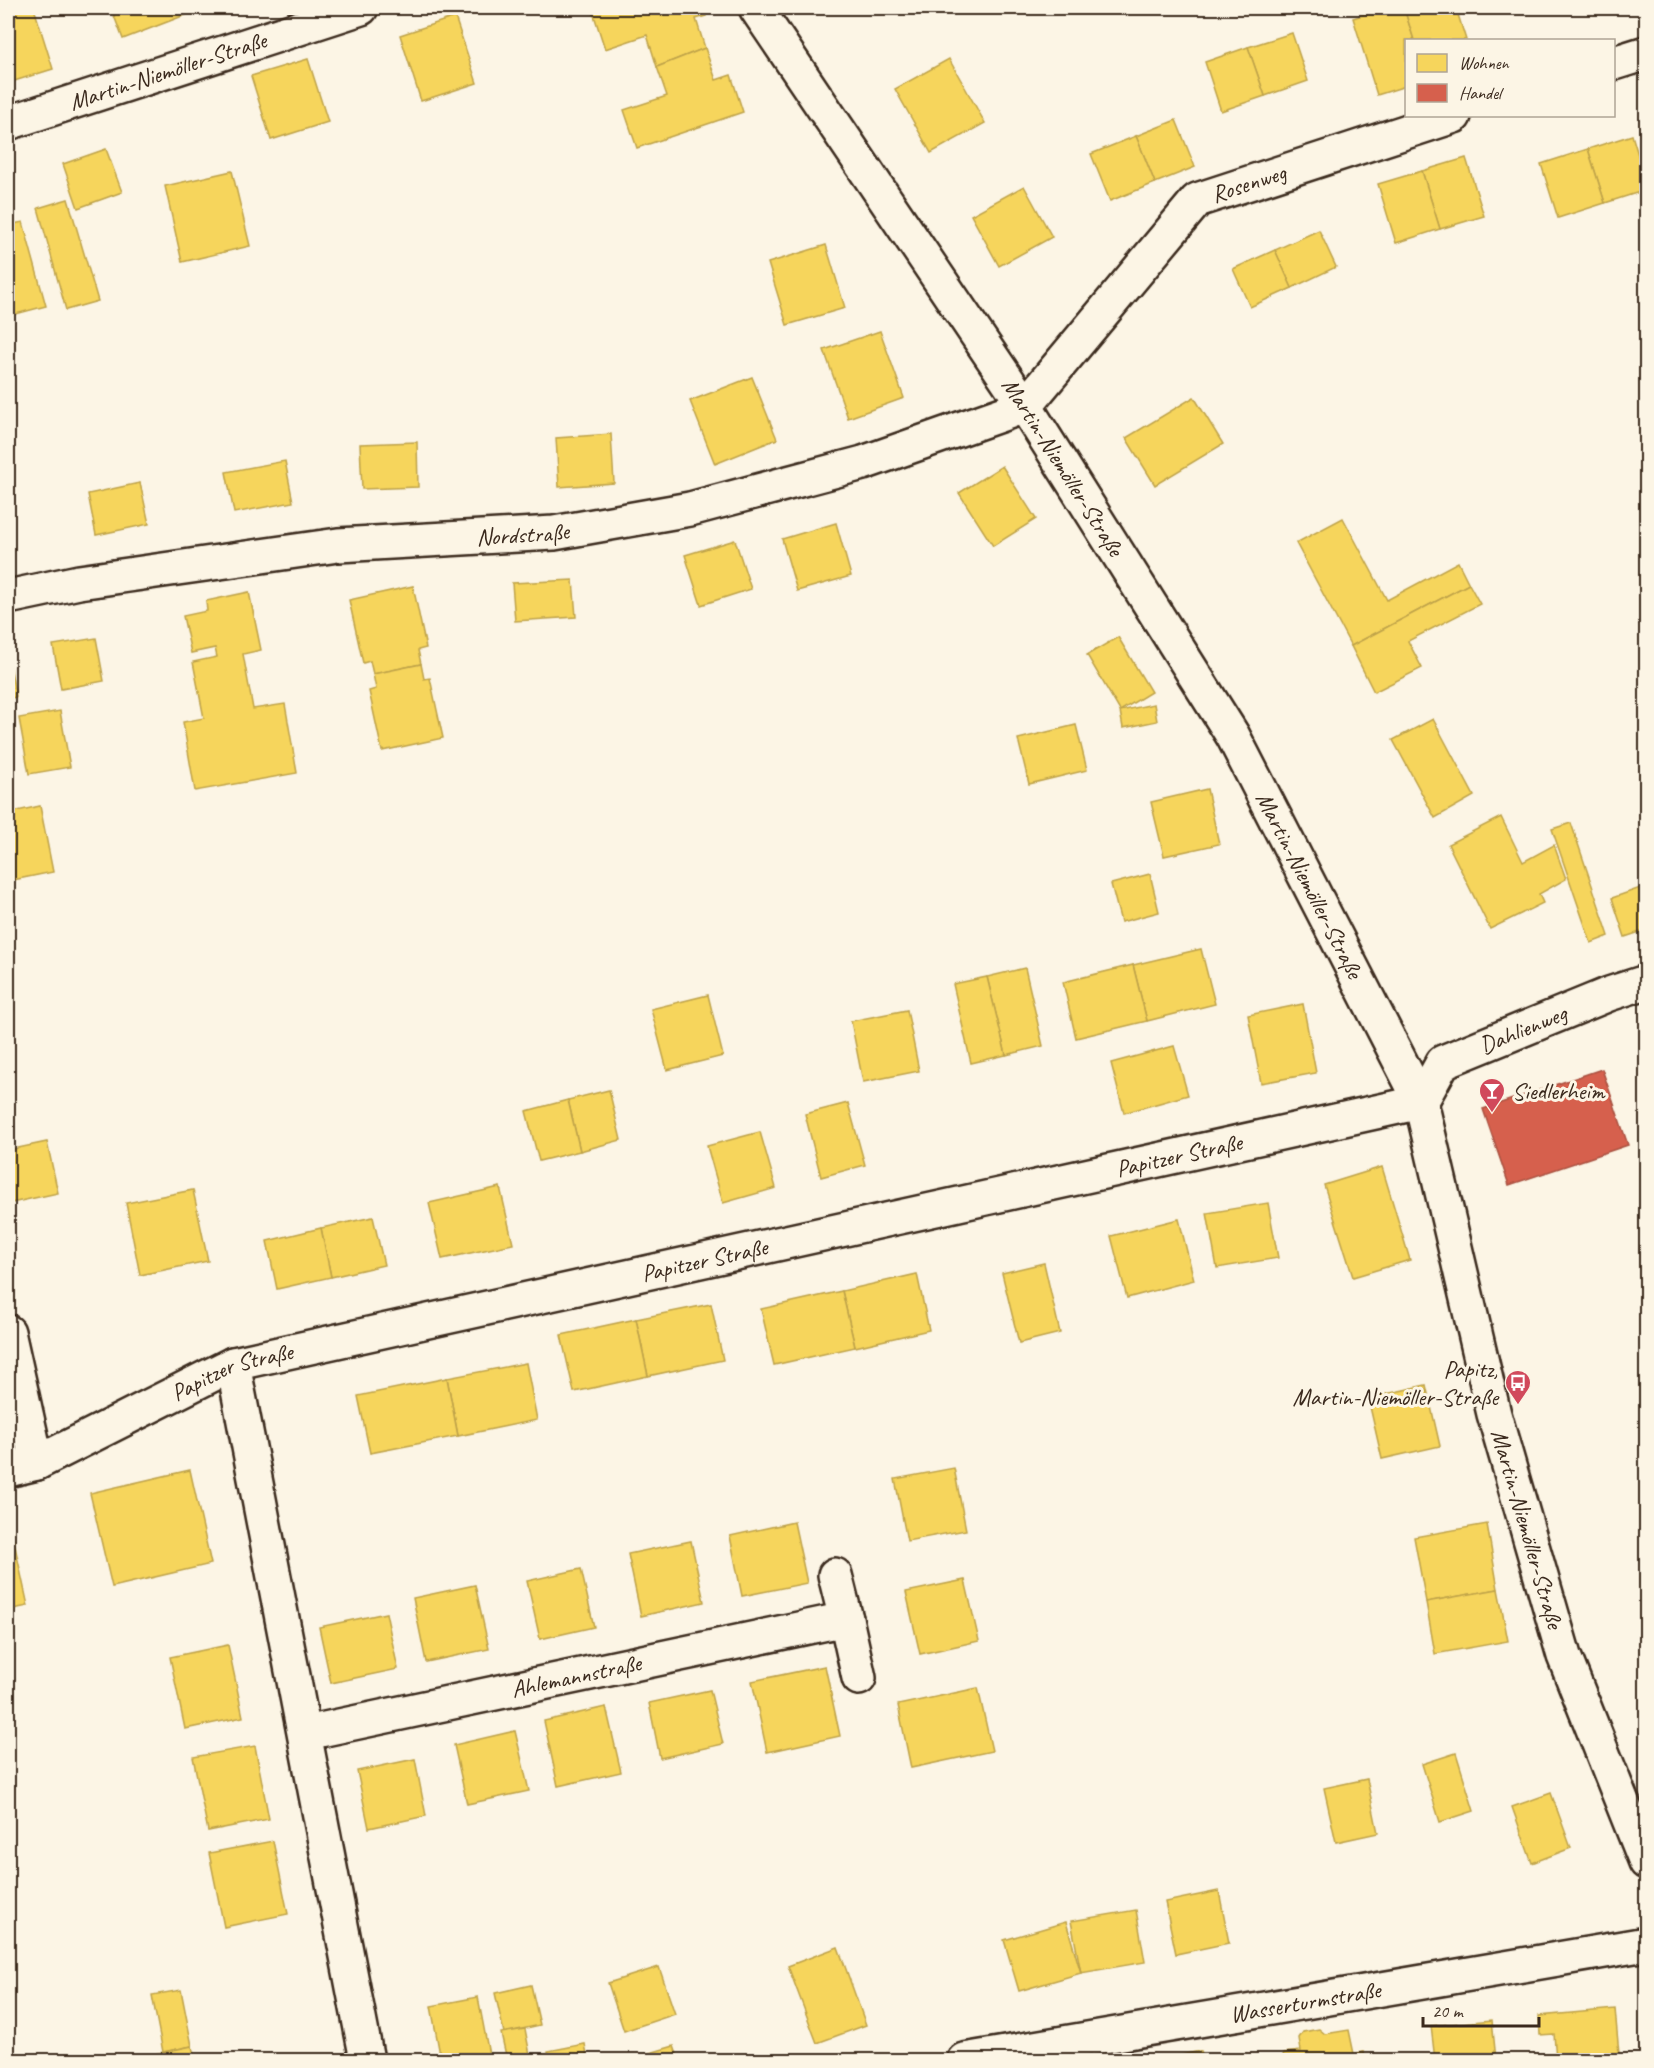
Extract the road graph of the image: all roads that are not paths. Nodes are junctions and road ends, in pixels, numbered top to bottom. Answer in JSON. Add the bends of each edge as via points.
{"nodes":[{"id":1,"x":361,"y":8,"type":"edge"},
{"id":2,"x":756,"y":8,"type":"edge"},
{"id":3,"x":1647,"y":52,"type":"edge"},
{"id":4,"x":1615,"y":63,"type":"edge"},
{"id":5,"x":1451,"y":117,"type":"edge"},
{"id":6,"x":8,"y":123,"type":"edge"},
{"id":7,"x":1025,"y":406,"type":"junction"},
{"id":8,"x":8,"y":597,"type":"edge"},
{"id":9,"x":1647,"y":982,"type":"edge"},
{"id":10,"x":1420,"y":1102,"type":"junction"},
{"id":11,"x":8,"y":1332,"type":"edge"},
{"id":12,"x":233,"y":1365,"type":"junction"},
{"id":13,"x":22,"y":1466,"type":"edge"},
{"id":14,"x":835,"y":1575,"type":"dead end"},
{"id":15,"x":846,"y":1619,"type":"junction"},
{"id":16,"x":859,"y":1678,"type":"dead end"},
{"id":17,"x":306,"y":1733,"type":"junction"},
{"id":18,"x":1647,"y":1862,"type":"edge"},
{"id":19,"x":1647,"y":1944,"type":"edge"},
{"id":20,"x":367,"y":2061,"type":"edge"},
{"id":21,"x":964,"y":2061,"type":"edge"}],
"edges":[{"from":1,"to":6,"type":"street","name":"Martin-Niemöller-Straße"},
{"from":2,"to":7,"type":"street","name":"Martin-Niemöller-Straße"},
{"from":3,"to":4,"type":"street"},
{"from":5,"to":7,"type":"street","name":"Rosenweg","via":[[1197,200]]},
{"from":7,"to":8,"type":"street","name":"Nordstraße","via":[[863,463],[690,509],[554,533],[338,545],[79,582]]},
{"from":7,"to":10,"type":"street","name":"Martin-Niemöller-Straße","via":[[1233,736]]},
{"from":9,"to":10,"type":"street","name":"Dahlienweg","via":[[1443,1062]]},
{"from":10,"to":12,"type":"street","name":"Papitzer Straße"},
{"from":10,"to":18,"type":"street","name":"Martin-Niemöller-Straße","via":[[1494,1414],[1563,1656]]},
{"from":11,"to":13,"type":"street"},
{"from":12,"to":13,"type":"street","name":"Papitzer Straße"},
{"from":12,"to":17,"type":"street"},
{"from":14,"to":15,"type":"street"},
{"from":15,"to":16,"type":"street"},
{"from":15,"to":17,"type":"street","name":"Ahlemannstraße"},
{"from":17,"to":20,"type":"street"},
{"from":19,"to":21,"type":"street","name":"Wasserturmstraße"}]}
